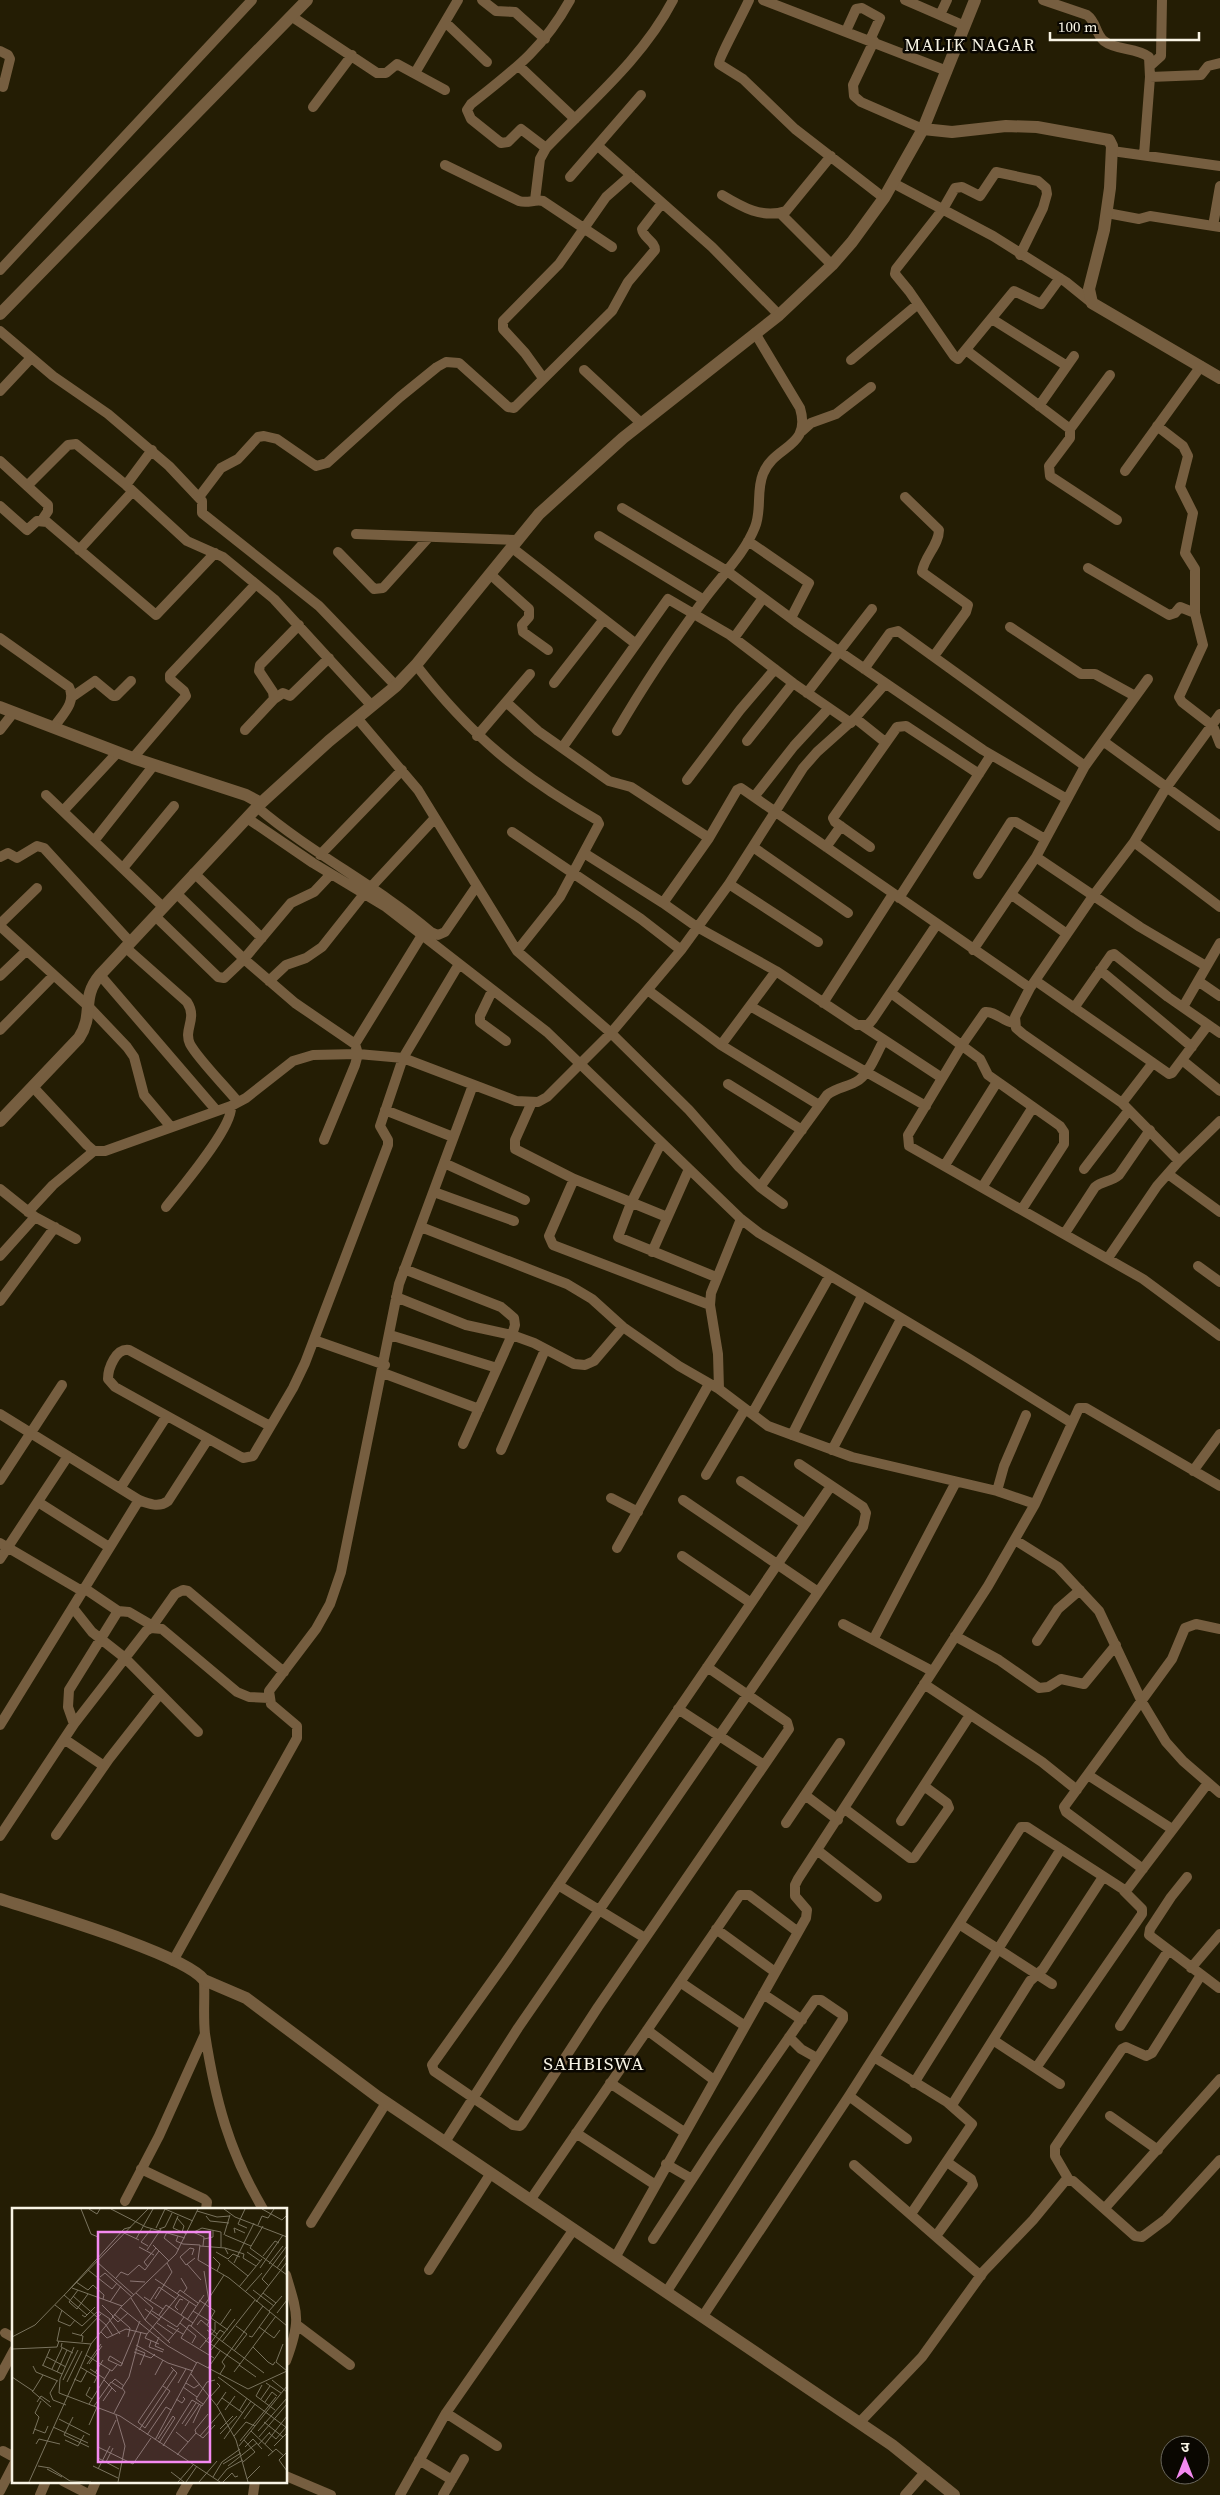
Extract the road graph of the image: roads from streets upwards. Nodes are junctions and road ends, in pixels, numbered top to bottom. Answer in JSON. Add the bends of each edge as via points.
{"nodes":[{"id":1,"x":252,"y":0,"type":"edge"},
{"id":2,"x":307,"y":0,"type":"edge"},
{"id":3,"x":458,"y":0,"type":"edge"},
{"id":4,"x":482,"y":0,"type":"edge"},
{"id":5,"x":570,"y":0,"type":"edge"},
{"id":6,"x":673,"y":0,"type":"edge"},
{"id":7,"x":749,"y":0,"type":"edge"},
{"id":8,"x":763,"y":0,"type":"edge"},
{"id":9,"x":947,"y":0,"type":"edge"},
{"id":10,"x":975,"y":0,"type":"edge"},
{"id":11,"x":1043,"y":0,"type":"edge"},
{"id":12,"x":1162,"y":0,"type":"edge"},
{"id":13,"x":909,"y":1,"type":"edge"},
{"id":14,"x":940,"y":15,"type":"junction"},
{"id":15,"x":290,"y":16,"type":"junction"},
{"id":16,"x":445,"y":22,"type":"junction"},
{"id":17,"x":965,"y":26,"type":"junction"},
{"id":18,"x":846,"y":31,"type":"junction"},
{"id":19,"x":545,"y":40,"type":"junction"},
{"id":20,"x":872,"y":41,"type":"junction"},
{"id":21,"x":0,"y":51,"type":"edge"},
{"id":22,"x":352,"y":55,"type":"junction"},
{"id":23,"x":487,"y":62,"type":"dead end"},
{"id":24,"x":1220,"y":63,"type":"edge"},
{"id":25,"x":1151,"y":65,"type":"junction"},
{"id":26,"x":519,"y":66,"type":"junction"},
{"id":27,"x":946,"y":70,"type":"junction"},
{"id":28,"x":415,"y":72,"type":"junction"},
{"id":29,"x":1150,"y":77,"type":"junction"},
{"id":30,"x":3,"y":87,"type":"dead end"},
{"id":31,"x":445,"y":90,"type":"dead end"},
{"id":32,"x":641,"y":95,"type":"dead end"},
{"id":33,"x":313,"y":107,"type":"dead end"},
{"id":34,"x":575,"y":119,"type":"junction"},
{"id":35,"x":923,"y":129,"type":"junction"},
{"id":36,"x":598,"y":146,"type":"junction"},
{"id":37,"x":546,"y":148,"type":"junction"},
{"id":38,"x":1112,"y":151,"type":"junction"},
{"id":39,"x":1144,"y":155,"type":"junction"},
{"id":40,"x":831,"y":156,"type":"junction"},
{"id":41,"x":445,"y":166,"type":"dead end"},
{"id":42,"x":1220,"y":166,"type":"edge"},
{"id":43,"x":631,"y":175,"type":"junction"},
{"id":44,"x":570,"y":177,"type":"dead end"},
{"id":45,"x":893,"y":183,"type":"junction"},
{"id":46,"x":1220,"y":186,"type":"edge"},
{"id":47,"x":722,"y":195,"type":"dead end"},
{"id":48,"x":884,"y":198,"type":"junction"},
{"id":49,"x":535,"y":200,"type":"junction"},
{"id":50,"x":662,"y":203,"type":"junction"},
{"id":51,"x":943,"y":209,"type":"junction"},
{"id":52,"x":1107,"y":212,"type":"junction"},
{"id":53,"x":780,"y":213,"type":"junction"},
{"id":54,"x":1216,"y":226,"type":"edge"},
{"id":55,"x":584,"y":228,"type":"junction"},
{"id":56,"x":612,"y":247,"type":"dead end"},
{"id":57,"x":1020,"y":255,"type":"junction"},
{"id":58,"x":832,"y":265,"type":"junction"},
{"id":59,"x":0,"y":270,"type":"edge"},
{"id":60,"x":1060,"y":278,"type":"junction"},
{"id":61,"x":1092,"y":303,"type":"junction"},
{"id":62,"x":918,"y":304,"type":"junction"},
{"id":63,"x":0,"y":314,"type":"edge"},
{"id":64,"x":779,"y":315,"type":"junction"},
{"id":65,"x":992,"y":319,"type":"junction"},
{"id":66,"x":0,"y":331,"type":"edge"},
{"id":67,"x":755,"y":333,"type":"junction"},
{"id":68,"x":966,"y":350,"type":"junction"},
{"id":69,"x":1074,"y":356,"type":"dead end"},
{"id":70,"x":31,"y":358,"type":"junction"},
{"id":71,"x":851,"y":360,"type":"dead end"},
{"id":72,"x":1067,"y":366,"type":"junction"},
{"id":73,"x":1201,"y":366,"type":"junction"},
{"id":74,"x":584,"y":370,"type":"dead end"},
{"id":75,"x":1110,"y":375,"type":"dead end"},
{"id":76,"x":543,"y":378,"type":"junction"},
{"id":77,"x":1220,"y":378,"type":"edge"},
{"id":78,"x":871,"y":387,"type":"dead end"},
{"id":79,"x":0,"y":391,"type":"edge"},
{"id":80,"x":1040,"y":406,"type":"junction"},
{"id":81,"x":641,"y":423,"type":"junction"},
{"id":82,"x":1157,"y":426,"type":"junction"},
{"id":83,"x":1070,"y":429,"type":"junction"},
{"id":84,"x":802,"y":431,"type":"junction"},
{"id":85,"x":152,"y":450,"type":"junction"},
{"id":86,"x":0,"y":461,"type":"edge"},
{"id":87,"x":1125,"y":471,"type":"dead end"},
{"id":88,"x":28,"y":486,"type":"junction"},
{"id":89,"x":129,"y":489,"type":"junction"},
{"id":90,"x":199,"y":496,"type":"junction"},
{"id":91,"x":905,"y":496,"type":"dead end"},
{"id":92,"x":0,"y":506,"type":"edge"},
{"id":93,"x":622,"y":508,"type":"dead end"},
{"id":94,"x":42,"y":520,"type":"junction"},
{"id":95,"x":1117,"y":520,"type":"dead end"},
{"id":96,"x":356,"y":534,"type":"dead end"},
{"id":97,"x":599,"y":536,"type":"dead end"},
{"id":98,"x":429,"y":537,"type":"junction"},
{"id":99,"x":748,"y":541,"type":"junction"},
{"id":100,"x":514,"y":544,"type":"junction"},
{"id":101,"x":79,"y":550,"type":"junction"},
{"id":102,"x":215,"y":552,"type":"junction"},
{"id":103,"x":338,"y":552,"type":"dead end"},
{"id":104,"x":1088,"y":568,"type":"dead end"},
{"id":105,"x":727,"y":571,"type":"junction"},
{"id":106,"x":490,"y":574,"type":"junction"},
{"id":107,"x":255,"y":585,"type":"junction"},
{"id":108,"x":763,"y":598,"type":"junction"},
{"id":109,"x":704,"y":600,"type":"junction"},
{"id":110,"x":872,"y":610,"type":"dead end"},
{"id":111,"x":1195,"y":613,"type":"junction"},
{"id":112,"x":694,"y":614,"type":"junction"},
{"id":113,"x":791,"y":618,"type":"junction"},
{"id":114,"x":604,"y":619,"type":"junction"},
{"id":115,"x":299,"y":625,"type":"junction"},
{"id":116,"x":1010,"y":627,"type":"dead end"},
{"id":117,"x":0,"y":638,"type":"edge"},
{"id":118,"x":734,"y":638,"type":"junction"},
{"id":119,"x":636,"y":644,"type":"junction"},
{"id":120,"x":548,"y":650,"type":"dead end"},
{"id":121,"x":839,"y":652,"type":"junction"},
{"id":122,"x":934,"y":656,"type":"junction"},
{"id":123,"x":329,"y":658,"type":"junction"},
{"id":124,"x":416,"y":666,"type":"junction"},
{"id":125,"x":775,"y":669,"type":"junction"},
{"id":126,"x":864,"y":669,"type":"junction"},
{"id":127,"x":530,"y":674,"type":"dead end"},
{"id":128,"x":1148,"y":679,"type":"dead end"},
{"id":129,"x":131,"y":681,"type":"dead end"},
{"id":130,"x":554,"y":683,"type":"dead end"},
{"id":131,"x":793,"y":683,"type":"junction"},
{"id":132,"x":885,"y":684,"type":"junction"},
{"id":133,"x":396,"y":686,"type":"junction"},
{"id":134,"x":808,"y":693,"type":"junction"},
{"id":135,"x":1135,"y":696,"type":"junction"},
{"id":136,"x":72,"y":697,"type":"junction"},
{"id":137,"x":274,"y":699,"type":"junction"},
{"id":138,"x":506,"y":702,"type":"junction"},
{"id":139,"x":372,"y":706,"type":"junction"},
{"id":140,"x":0,"y":707,"type":"edge"},
{"id":141,"x":829,"y":708,"type":"junction"},
{"id":142,"x":14,"y":712,"type":"junction"},
{"id":143,"x":1220,"y":714,"type":"edge"},
{"id":144,"x":357,"y":718,"type":"junction"},
{"id":145,"x":853,"y":721,"type":"junction"},
{"id":146,"x":1213,"y":726,"type":"junction"},
{"id":147,"x":54,"y":727,"type":"junction"},
{"id":148,"x":0,"y":730,"type":"edge"},
{"id":149,"x":245,"y":730,"type":"dead end"},
{"id":150,"x":617,"y":731,"type":"dead end"},
{"id":151,"x":478,"y":736,"type":"junction"},
{"id":152,"x":747,"y":741,"type":"dead end"},
{"id":153,"x":1103,"y":741,"type":"junction"},
{"id":154,"x":885,"y":742,"type":"junction"},
{"id":155,"x":1220,"y":744,"type":"edge"},
{"id":156,"x":562,"y":748,"type":"junction"},
{"id":157,"x":118,"y":752,"type":"junction"},
{"id":158,"x":991,"y":755,"type":"junction"},
{"id":159,"x":132,"y":758,"type":"junction"},
{"id":160,"x":154,"y":764,"type":"junction"},
{"id":161,"x":1085,"y":766,"type":"junction"},
{"id":162,"x":402,"y":770,"type":"junction"},
{"id":163,"x":978,"y":774,"type":"junction"},
{"id":164,"x":687,"y":780,"type":"dead end"},
{"id":165,"x":1166,"y":788,"type":"junction"},
{"id":166,"x":46,"y":795,"type":"dead end"},
{"id":167,"x":754,"y":797,"type":"junction"},
{"id":168,"x":1067,"y":799,"type":"junction"},
{"id":169,"x":174,"y":806,"type":"dead end"},
{"id":170,"x":254,"y":810,"type":"junction"},
{"id":171,"x":63,"y":811,"type":"junction"},
{"id":172,"x":775,"y":812,"type":"junction"},
{"id":173,"x":435,"y":818,"type":"junction"},
{"id":174,"x":1218,"y":820,"type":"edge"},
{"id":175,"x":841,"y":826,"type":"junction"},
{"id":176,"x":512,"y":832,"type":"dead end"},
{"id":177,"x":708,"y":838,"type":"junction"},
{"id":178,"x":1046,"y":839,"type":"junction"},
{"id":179,"x":94,"y":841,"type":"junction"},
{"id":180,"x":1134,"y":842,"type":"junction"},
{"id":181,"x":753,"y":847,"type":"junction"},
{"id":182,"x":826,"y":847,"type":"junction"},
{"id":183,"x":870,"y":848,"type":"dead end"},
{"id":184,"x":584,"y":853,"type":"junction"},
{"id":185,"x":320,"y":855,"type":"junction"},
{"id":186,"x":0,"y":857,"type":"edge"},
{"id":187,"x":1036,"y":857,"type":"junction"},
{"id":188,"x":123,"y":868,"type":"junction"},
{"id":189,"x":194,"y":873,"type":"junction"},
{"id":190,"x":331,"y":874,"type":"junction"},
{"id":191,"x":574,"y":874,"type":"junction"},
{"id":192,"x":978,"y":874,"type":"dead end"},
{"id":193,"x":729,"y":884,"type":"junction"},
{"id":194,"x":476,"y":887,"type":"junction"},
{"id":195,"x":37,"y":888,"type":"dead end"},
{"id":196,"x":367,"y":890,"type":"junction"},
{"id":197,"x":176,"y":893,"type":"junction"},
{"id":198,"x":1012,"y":895,"type":"junction"},
{"id":199,"x":896,"y":896,"type":"junction"},
{"id":200,"x":1093,"y":896,"type":"junction"},
{"id":201,"x":663,"y":903,"type":"junction"},
{"id":202,"x":1220,"y":906,"type":"edge"},
{"id":203,"x":159,"y":911,"type":"junction"},
{"id":204,"x":848,"y":913,"type":"dead end"},
{"id":205,"x":937,"y":924,"type":"junction"},
{"id":206,"x":0,"y":925,"type":"edge"},
{"id":207,"x":697,"y":927,"type":"junction"},
{"id":208,"x":1067,"y":934,"type":"junction"},
{"id":209,"x":422,"y":936,"type":"junction"},
{"id":210,"x":262,"y":938,"type":"junction"},
{"id":211,"x":818,"y":942,"type":"dead end"},
{"id":212,"x":1220,"y":943,"type":"edge"},
{"id":213,"x":128,"y":944,"type":"junction"},
{"id":214,"x":681,"y":950,"type":"junction"},
{"id":215,"x":973,"y":950,"type":"junction"},
{"id":216,"x":26,"y":951,"type":"junction"},
{"id":217,"x":517,"y":951,"type":"junction"},
{"id":218,"x":244,"y":959,"type":"junction"},
{"id":219,"x":459,"y":964,"type":"junction"},
{"id":220,"x":1206,"y":966,"type":"junction"},
{"id":221,"x":1100,"y":970,"type":"junction"},
{"id":222,"x":776,"y":971,"type":"junction"},
{"id":223,"x":54,"y":975,"type":"junction"},
{"id":224,"x":100,"y":975,"type":"junction"},
{"id":225,"x":0,"y":976,"type":"edge"},
{"id":226,"x":269,"y":981,"type":"junction"},
{"id":227,"x":1198,"y":981,"type":"junction"},
{"id":228,"x":1033,"y":984,"type":"junction"},
{"id":229,"x":492,"y":991,"type":"junction"},
{"id":230,"x":649,"y":991,"type":"junction"},
{"id":231,"x":890,"y":993,"type":"junction"},
{"id":232,"x":1220,"y":996,"type":"edge"},
{"id":233,"x":823,"y":1003,"type":"junction"},
{"id":234,"x":88,"y":1006,"type":"junction"},
{"id":235,"x":750,"y":1006,"type":"junction"},
{"id":236,"x":1183,"y":1007,"type":"junction"},
{"id":237,"x":1074,"y":1008,"type":"junction"},
{"id":238,"x":1014,"y":1023,"type":"junction"},
{"id":239,"x":1208,"y":1025,"type":"junction"},
{"id":240,"x":863,"y":1026,"type":"junction"},
{"id":241,"x":0,"y":1030,"type":"edge"},
{"id":242,"x":611,"y":1033,"type":"junction"},
{"id":243,"x":1220,"y":1033,"type":"edge"},
{"id":244,"x":884,"y":1040,"type":"junction"},
{"id":245,"x":506,"y":1041,"type":"dead end"},
{"id":246,"x":721,"y":1045,"type":"junction"},
{"id":247,"x":962,"y":1045,"type":"junction"},
{"id":248,"x":1192,"y":1047,"type":"junction"},
{"id":249,"x":356,"y":1049,"type":"junction"},
{"id":250,"x":403,"y":1058,"type":"junction"},
{"id":251,"x":1182,"y":1060,"type":"junction"},
{"id":252,"x":583,"y":1062,"type":"junction"},
{"id":253,"x":1152,"y":1064,"type":"junction"},
{"id":254,"x":866,"y":1072,"type":"junction"},
{"id":255,"x":942,"y":1078,"type":"junction"},
{"id":256,"x":997,"y":1082,"type":"junction"},
{"id":257,"x":728,"y":1084,"type":"dead end"},
{"id":258,"x":473,"y":1085,"type":"junction"},
{"id":259,"x":33,"y":1087,"type":"junction"},
{"id":260,"x":1220,"y":1091,"type":"edge"},
{"id":261,"x":532,"y":1102,"type":"junction"},
{"id":262,"x":234,"y":1104,"type":"junction"},
{"id":263,"x":819,"y":1105,"type":"junction"},
{"id":264,"x":926,"y":1106,"type":"junction"},
{"id":265,"x":1126,"y":1106,"type":"junction"},
{"id":266,"x":1032,"y":1107,"type":"junction"},
{"id":267,"x":216,"y":1110,"type":"junction"},
{"id":268,"x":385,"y":1110,"type":"junction"},
{"id":269,"x":0,"y":1120,"type":"edge"},
{"id":270,"x":1220,"y":1121,"type":"edge"},
{"id":271,"x":171,"y":1127,"type":"junction"},
{"id":272,"x":802,"y":1130,"type":"junction"},
{"id":273,"x":1150,"y":1130,"type":"junction"},
{"id":274,"x":453,"y":1137,"type":"junction"},
{"id":275,"x":324,"y":1140,"type":"dead end"},
{"id":276,"x":661,"y":1142,"type":"junction"},
{"id":277,"x":94,"y":1151,"type":"junction"},
{"id":278,"x":1179,"y":1161,"type":"junction"},
{"id":279,"x":444,"y":1163,"type":"junction"},
{"id":280,"x":945,"y":1165,"type":"junction"},
{"id":281,"x":689,"y":1169,"type":"junction"},
{"id":282,"x":1084,"y":1169,"type":"dead end"},
{"id":283,"x":1168,"y":1174,"type":"junction"},
{"id":284,"x":574,"y":1179,"type":"junction"},
{"id":285,"x":983,"y":1186,"type":"junction"},
{"id":286,"x":760,"y":1187,"type":"junction"},
{"id":287,"x":0,"y":1190,"type":"edge"},
{"id":288,"x":434,"y":1192,"type":"junction"},
{"id":289,"x":525,"y":1200,"type":"dead end"},
{"id":290,"x":631,"y":1203,"type":"junction"},
{"id":291,"x":784,"y":1204,"type":"dead end"},
{"id":292,"x":166,"y":1207,"type":"dead end"},
{"id":293,"x":1022,"y":1209,"type":"junction"},
{"id":294,"x":1219,"y":1211,"type":"edge"},
{"id":295,"x":32,"y":1214,"type":"junction"},
{"id":296,"x":667,"y":1217,"type":"junction"},
{"id":297,"x":740,"y":1219,"type":"junction"},
{"id":298,"x":514,"y":1221,"type":"dead end"},
{"id":299,"x":55,"y":1227,"type":"junction"},
{"id":300,"x":421,"y":1227,"type":"junction"},
{"id":301,"x":1065,"y":1234,"type":"junction"},
{"id":302,"x":76,"y":1239,"type":"dead end"},
{"id":303,"x":652,"y":1252,"type":"junction"},
{"id":304,"x":0,"y":1256,"type":"edge"},
{"id":305,"x":1108,"y":1258,"type":"junction"},
{"id":306,"x":1198,"y":1266,"type":"dead end"},
{"id":307,"x":404,"y":1269,"type":"junction"},
{"id":308,"x":716,"y":1277,"type":"junction"},
{"id":309,"x":829,"y":1277,"type":"junction"},
{"id":310,"x":1220,"y":1282,"type":"edge"},
{"id":311,"x":862,"y":1296,"type":"junction"},
{"id":312,"x":396,"y":1297,"type":"junction"},
{"id":313,"x":0,"y":1301,"type":"edge"},
{"id":314,"x":710,"y":1306,"type":"junction"},
{"id":315,"x":901,"y":1319,"type":"junction"},
{"id":316,"x":623,"y":1327,"type":"junction"},
{"id":317,"x":390,"y":1335,"type":"junction"},
{"id":318,"x":512,"y":1335,"type":"junction"},
{"id":319,"x":1220,"y":1336,"type":"edge"},
{"id":320,"x":314,"y":1340,"type":"junction"},
{"id":321,"x":545,"y":1350,"type":"junction"},
{"id":322,"x":497,"y":1368,"type":"junction"},
{"id":323,"x":384,"y":1369,"type":"junction"},
{"id":324,"x":709,"y":1384,"type":"junction"},
{"id":325,"x":62,"y":1385,"type":"dead end"},
{"id":326,"x":719,"y":1389,"type":"junction"},
{"id":327,"x":479,"y":1409,"type":"junction"},
{"id":328,"x":748,"y":1412,"type":"junction"},
{"id":329,"x":0,"y":1414,"type":"edge"},
{"id":330,"x":1026,"y":1415,"type":"dead end"},
{"id":331,"x":1075,"y":1416,"type":"junction"},
{"id":332,"x":166,"y":1417,"type":"junction"},
{"id":333,"x":270,"y":1426,"type":"junction"},
{"id":334,"x":31,"y":1433,"type":"junction"},
{"id":335,"x":1220,"y":1434,"type":"edge"},
{"id":336,"x":792,"y":1435,"type":"junction"},
{"id":337,"x":208,"y":1439,"type":"junction"},
{"id":338,"x":463,"y":1444,"type":"dead end"},
{"id":339,"x":501,"y":1450,"type":"dead end"},
{"id":340,"x":832,"y":1450,"type":"junction"},
{"id":341,"x":68,"y":1456,"type":"junction"},
{"id":342,"x":799,"y":1464,"type":"dead end"},
{"id":343,"x":1193,"y":1471,"type":"junction"},
{"id":344,"x":706,"y":1475,"type":"dead end"},
{"id":345,"x":0,"y":1480,"type":"edge"},
{"id":346,"x":741,"y":1481,"type":"dead end"},
{"id":347,"x":956,"y":1482,"type":"junction"},
{"id":348,"x":831,"y":1486,"type":"junction"},
{"id":349,"x":1220,"y":1486,"type":"edge"},
{"id":350,"x":121,"y":1487,"type":"junction"},
{"id":351,"x":997,"y":1491,"type":"junction"},
{"id":352,"x":612,"y":1498,"type":"dead end"},
{"id":353,"x":139,"y":1500,"type":"junction"},
{"id":354,"x":683,"y":1500,"type":"dead end"},
{"id":355,"x":38,"y":1502,"type":"junction"},
{"id":356,"x":1035,"y":1504,"type":"junction"},
{"id":357,"x":638,"y":1512,"type":"junction"},
{"id":358,"x":805,"y":1524,"type":"junction"},
{"id":359,"x":1015,"y":1540,"type":"junction"},
{"id":360,"x":4,"y":1545,"type":"edge"},
{"id":361,"x":109,"y":1547,"type":"junction"},
{"id":362,"x":617,"y":1548,"type":"dead end"},
{"id":363,"x":682,"y":1556,"type":"dead end"},
{"id":364,"x":0,"y":1558,"type":"edge"},
{"id":365,"x":777,"y":1564,"type":"junction"},
{"id":366,"x":83,"y":1589,"type":"junction"},
{"id":367,"x":1080,"y":1590,"type":"junction"},
{"id":368,"x":818,"y":1592,"type":"junction"},
{"id":369,"x":751,"y":1603,"type":"junction"},
{"id":370,"x":73,"y":1608,"type":"junction"},
{"id":371,"x":118,"y":1612,"type":"junction"},
{"id":372,"x":843,"y":1624,"type":"dead end"},
{"id":373,"x":152,"y":1627,"type":"junction"},
{"id":374,"x":1220,"y":1629,"type":"edge"},
{"id":375,"x":955,"y":1636,"type":"junction"},
{"id":376,"x":102,"y":1640,"type":"junction"},
{"id":377,"x":873,"y":1640,"type":"junction"},
{"id":378,"x":1037,"y":1641,"type":"dead end"},
{"id":379,"x":1116,"y":1645,"type":"junction"},
{"id":380,"x":125,"y":1658,"type":"junction"},
{"id":381,"x":707,"y":1667,"type":"junction"},
{"id":382,"x":932,"y":1671,"type":"junction"},
{"id":383,"x":284,"y":1672,"type":"junction"},
{"id":384,"x":924,"y":1684,"type":"junction"},
{"id":385,"x":160,"y":1694,"type":"junction"},
{"id":386,"x":747,"y":1694,"type":"junction"},
{"id":387,"x":269,"y":1698,"type":"junction"},
{"id":388,"x":1142,"y":1702,"type":"junction"},
{"id":389,"x":678,"y":1709,"type":"junction"},
{"id":390,"x":970,"y":1715,"type":"junction"},
{"id":391,"x":74,"y":1724,"type":"junction"},
{"id":392,"x":0,"y":1725,"type":"edge"},
{"id":393,"x":198,"y":1732,"type":"dead end"},
{"id":394,"x":718,"y":1736,"type":"junction"},
{"id":395,"x":64,"y":1739,"type":"junction"},
{"id":396,"x":840,"y":1743,"type":"dead end"},
{"id":397,"x":764,"y":1765,"type":"junction"},
{"id":398,"x":104,"y":1766,"type":"junction"},
{"id":399,"x":1088,"y":1775,"type":"junction"},
{"id":400,"x":1208,"y":1782,"type":"junction"},
{"id":401,"x":924,"y":1786,"type":"junction"},
{"id":402,"x":1077,"y":1790,"type":"junction"},
{"id":403,"x":1220,"y":1793,"type":"edge"},
{"id":404,"x":805,"y":1795,"type":"junction"},
{"id":405,"x":845,"y":1809,"type":"junction"},
{"id":406,"x":838,"y":1820,"type":"junction"},
{"id":407,"x":901,"y":1821,"type":"dead end"},
{"id":408,"x":786,"y":1823,"type":"dead end"},
{"id":409,"x":1172,"y":1829,"type":"junction"},
{"id":410,"x":56,"y":1835,"type":"dead end"},
{"id":411,"x":0,"y":1836,"type":"edge"},
{"id":412,"x":1061,"y":1849,"type":"junction"},
{"id":413,"x":817,"y":1850,"type":"junction"},
{"id":414,"x":1143,"y":1869,"type":"junction"},
{"id":415,"x":1103,"y":1877,"type":"junction"},
{"id":416,"x":1187,"y":1877,"type":"dead end"},
{"id":417,"x":558,"y":1885,"type":"junction"},
{"id":418,"x":1124,"y":1890,"type":"junction"},
{"id":419,"x":877,"y":1897,"type":"dead end"},
{"id":420,"x":0,"y":1899,"type":"edge"},
{"id":421,"x":598,"y":1911,"type":"junction"},
{"id":422,"x":960,"y":1924,"type":"junction"},
{"id":423,"x":716,"y":1930,"type":"junction"},
{"id":424,"x":798,"y":1932,"type":"junction"},
{"id":425,"x":1220,"y":1934,"type":"edge"},
{"id":426,"x":645,"y":1938,"type":"junction"},
{"id":427,"x":999,"y":1948,"type":"junction"},
{"id":428,"x":1168,"y":1951,"type":"junction"},
{"id":429,"x":173,"y":1961,"type":"junction"},
{"id":430,"x":1191,"y":1968,"type":"junction"},
{"id":431,"x":775,"y":1972,"type":"junction"},
{"id":432,"x":1037,"y":1974,"type":"junction"},
{"id":433,"x":1201,"y":1975,"type":"junction"},
{"id":434,"x":204,"y":1980,"type":"junction"},
{"id":435,"x":680,"y":1982,"type":"junction"},
{"id":436,"x":1052,"y":1984,"type":"dead end"},
{"id":437,"x":1219,"y":1988,"type":"edge"},
{"id":438,"x":763,"y":1994,"type":"junction"},
{"id":439,"x":802,"y":2020,"type":"junction"},
{"id":440,"x":745,"y":2026,"type":"junction"},
{"id":441,"x":1120,"y":2026,"type":"dead end"},
{"id":442,"x":647,"y":2030,"type":"junction"},
{"id":443,"x":205,"y":2034,"type":"junction"},
{"id":444,"x":789,"y":2037,"type":"junction"},
{"id":445,"x":993,"y":2040,"type":"junction"},
{"id":446,"x":874,"y":2057,"type":"junction"},
{"id":447,"x":817,"y":2058,"type":"junction"},
{"id":448,"x":1036,"y":2068,"type":"junction"},
{"id":449,"x":1220,"y":2078,"type":"edge"},
{"id":450,"x":714,"y":2080,"type":"junction"},
{"id":451,"x":610,"y":2083,"type":"junction"},
{"id":452,"x":914,"y":2083,"type":"junction"},
{"id":453,"x":1060,"y":2084,"type":"dead end"},
{"id":454,"x":849,"y":2096,"type":"junction"},
{"id":455,"x":474,"y":2097,"type":"junction"},
{"id":456,"x":386,"y":2102,"type":"junction"},
{"id":457,"x":952,"y":2105,"type":"junction"},
{"id":458,"x":1110,"y":2116,"type":"dead end"},
{"id":459,"x":684,"y":2132,"type":"junction"},
{"id":460,"x":576,"y":2133,"type":"junction"},
{"id":461,"x":907,"y":2139,"type":"dead end"},
{"id":462,"x":445,"y":2142,"type":"junction"},
{"id":463,"x":1158,"y":2150,"type":"junction"},
{"id":464,"x":1220,"y":2160,"type":"edge"},
{"id":465,"x":947,"y":2162,"type":"junction"},
{"id":466,"x":666,"y":2164,"type":"junction"},
{"id":467,"x":854,"y":2166,"type":"dead end"},
{"id":468,"x":141,"y":2169,"type":"junction"},
{"id":469,"x":491,"y":2173,"type":"junction"},
{"id":470,"x":692,"y":2179,"type":"junction"},
{"id":471,"x":1069,"y":2180,"type":"junction"},
{"id":472,"x":654,"y":2184,"type":"junction"},
{"id":473,"x":531,"y":2199,"type":"junction"},
{"id":474,"x":125,"y":2201,"type":"dead end"},
{"id":475,"x":206,"y":2208,"type":"edge"},
{"id":476,"x":262,"y":2208,"type":"edge"},
{"id":477,"x":1105,"y":2208,"type":"junction"},
{"id":478,"x":911,"y":2214,"type":"junction"},
{"id":479,"x":312,"y":2223,"type":"dead end"},
{"id":480,"x":574,"y":2228,"type":"junction"},
{"id":481,"x":936,"y":2236,"type":"junction"},
{"id":482,"x":653,"y":2239,"type":"dead end"},
{"id":483,"x":616,"y":2256,"type":"junction"},
{"id":484,"x":429,"y":2270,"type":"dead end"},
{"id":485,"x":981,"y":2276,"type":"junction"},
{"id":486,"x":288,"y":2282,"type":"edge"},
{"id":487,"x":667,"y":2291,"type":"junction"},
{"id":488,"x":703,"y":2316,"type":"junction"},
{"id":489,"x":297,"y":2325,"type":"junction"},
{"id":490,"x":12,"y":2354,"type":"edge"},
{"id":491,"x":288,"y":2356,"type":"edge"},
{"id":492,"x":350,"y":2365,"type":"dead end"},
{"id":493,"x":0,"y":2376,"type":"edge"},
{"id":494,"x":446,"y":2413,"type":"junction"},
{"id":495,"x":860,"y":2422,"type":"junction"},
{"id":496,"x":497,"y":2446,"type":"dead end"},
{"id":497,"x":3,"y":2451,"type":"dead end"},
{"id":498,"x":12,"y":2456,"type":"edge"},
{"id":499,"x":464,"y":2459,"type":"dead end"},
{"id":500,"x":419,"y":2460,"type":"junction"},
{"id":501,"x":12,"y":2468,"type":"edge"},
{"id":502,"x":926,"y":2471,"type":"junction"},
{"id":503,"x":288,"y":2477,"type":"edge"},
{"id":504,"x":452,"y":2480,"type":"junction"},
{"id":505,"x":46,"y":2482,"type":"edge"},
{"id":506,"x":65,"y":2482,"type":"edge"},
{"id":507,"x":95,"y":2482,"type":"edge"},
{"id":508,"x":188,"y":2482,"type":"edge"},
{"id":509,"x":255,"y":2482,"type":"edge"},
{"id":510,"x":0,"y":2491,"type":"edge"},
{"id":511,"x":85,"y":2494,"type":"edge"},
{"id":512,"x":40,"y":2495,"type":"edge"},
{"id":513,"x":181,"y":2495,"type":"edge"},
{"id":514,"x":252,"y":2495,"type":"edge"},
{"id":515,"x":330,"y":2495,"type":"edge"},
{"id":516,"x":400,"y":2495,"type":"edge"},
{"id":517,"x":443,"y":2495,"type":"edge"},
{"id":518,"x":904,"y":2495,"type":"edge"},
{"id":519,"x":954,"y":2495,"type":"edge"}],
"edges":[{"from":1,"to":59,"type":"street"},
{"from":2,"to":15,"type":"street"},
{"from":3,"to":16,"type":"street"},
{"from":4,"to":19,"type":"street","via":[[496,11],[515,12]]},
{"from":5,"to":19,"type":"street"},
{"from":6,"to":34,"type":"street","via":[[645,44]]},
{"from":7,"to":40,"type":"street","via":[[731,40],[719,57],[719,64],[742,80],[795,130]]},
{"from":8,"to":18,"type":"street"},
{"from":9,"to":14,"type":"street"},
{"from":10,"to":17,"type":"street"},
{"from":11,"to":25,"type":"street","via":[[1087,15],[1093,20],[1102,40],[1143,53],[1149,57]]},
{"from":12,"to":25,"type":"street","via":[[1161,56]]},
{"from":13,"to":14,"type":"street"},
{"from":14,"to":17,"type":"street"},
{"from":15,"to":22,"type":"street"},
{"from":15,"to":63,"type":"street"},
{"from":16,"to":23,"type":"street"},
{"from":16,"to":28,"type":"street"},
{"from":17,"to":27,"type":"street"},
{"from":18,"to":20,"type":"street"},
{"from":18,"to":20,"type":"street","via":[[856,9],[862,8],[880,18]]},
{"from":19,"to":26,"type":"street"},
{"from":20,"to":27,"type":"street"},
{"from":20,"to":35,"type":"street","via":[[853,85],[854,96]]},
{"from":21,"to":30,"type":"street","via":[[8,54],[10,60]]},
{"from":22,"to":28,"type":"street","via":[[377,73],[386,73],[395,64]]},
{"from":22,"to":33,"type":"street"},
{"from":24,"to":29,"type":"street","via":[[1208,66],[1201,75]]},
{"from":25,"to":29,"type":"street"},
{"from":26,"to":34,"type":"street"},
{"from":26,"to":37,"type":"street","via":[[471,104],[468,115],[502,143],[508,142],[520,129]]},
{"from":27,"to":35,"type":"street"},
{"from":28,"to":31,"type":"street"},
{"from":29,"to":39,"type":"street"},
{"from":32,"to":36,"type":"street"},
{"from":34,"to":37,"type":"street"},
{"from":35,"to":38,"type":"street","via":[[952,132],[1006,126],[1038,127],[1103,137],[1109,140]]},
{"from":35,"to":45,"type":"street"},
{"from":36,"to":43,"type":"street"},
{"from":36,"to":44,"type":"street"},
{"from":37,"to":49,"type":"street","via":[[540,159]]},
{"from":38,"to":39,"type":"street"},
{"from":38,"to":52,"type":"street"},
{"from":39,"to":42,"type":"street"},
{"from":40,"to":48,"type":"street"},
{"from":40,"to":53,"type":"street","via":[[793,204]]},
{"from":41,"to":49,"type":"street","via":[[519,201],[529,203]]},
{"from":43,"to":50,"type":"street"},
{"from":43,"to":55,"type":"street","via":[[606,197]]},
{"from":45,"to":48,"type":"street"},
{"from":45,"to":51,"type":"street"},
{"from":46,"to":54,"type":"street"},
{"from":47,"to":53,"type":"street","via":[[752,212]]},
{"from":48,"to":58,"type":"street"},
{"from":49,"to":55,"type":"street","via":[[543,201]]},
{"from":50,"to":64,"type":"street","via":[[712,246]]},
{"from":50,"to":76,"type":"street","via":[[642,229],[656,247],[654,252],[628,282],[612,311]]},
{"from":51,"to":57,"type":"street"},
{"from":51,"to":57,"type":"street","via":[[958,187],[980,196],[996,172],[1043,184],[1048,194]]},
{"from":51,"to":62,"type":"street","via":[[896,269],[897,279]]},
{"from":52,"to":54,"type":"street","via":[[1139,219],[1150,216]]},
{"from":52,"to":61,"type":"street","via":[[1089,289]]},
{"from":53,"to":58,"type":"street"},
{"from":55,"to":56,"type":"street"},
{"from":55,"to":76,"type":"street","via":[[559,264],[503,321],[503,329]]},
{"from":57,"to":60,"type":"street"},
{"from":58,"to":64,"type":"street"},
{"from":60,"to":61,"type":"street"},
{"from":60,"to":65,"type":"street","via":[[1043,303],[1038,304],[1014,291]]},
{"from":61,"to":73,"type":"street"},
{"from":62,"to":68,"type":"street","via":[[956,358]]},
{"from":62,"to":71,"type":"street"},
{"from":64,"to":67,"type":"street"},
{"from":65,"to":68,"type":"street"},
{"from":65,"to":72,"type":"street"},
{"from":66,"to":70,"type":"street"},
{"from":67,"to":81,"type":"street"},
{"from":67,"to":84,"type":"street","via":[[800,408]]},
{"from":68,"to":80,"type":"street"},
{"from":69,"to":72,"type":"street"},
{"from":70,"to":79,"type":"street"},
{"from":70,"to":85,"type":"street"},
{"from":72,"to":80,"type":"street"},
{"from":73,"to":77,"type":"street"},
{"from":73,"to":82,"type":"street"},
{"from":74,"to":81,"type":"street"},
{"from":75,"to":83,"type":"street"},
{"from":76,"to":90,"type":"street","via":[[511,408],[459,363],[446,362],[400,397],[327,463],[316,466],[277,439],[258,437],[238,459],[221,468]]},
{"from":78,"to":84,"type":"street","via":[[836,414],[811,423]]},
{"from":80,"to":83,"type":"street"},
{"from":81,"to":100,"type":"street","via":[[580,475]]},
{"from":82,"to":87,"type":"street"},
{"from":82,"to":111,"type":"street","via":[[1183,446],[1188,456],[1180,487],[1193,513],[1185,553],[1195,569]]},
{"from":83,"to":95,"type":"street","via":[[1070,438],[1049,466],[1050,476]]},
{"from":84,"to":99,"type":"street","via":[[762,475],[759,513]]},
{"from":85,"to":89,"type":"street"},
{"from":85,"to":90,"type":"street"},
{"from":86,"to":88,"type":"street"},
{"from":88,"to":89,"type":"street","via":[[73,443]]},
{"from":88,"to":94,"type":"street","via":[[48,505]]},
{"from":89,"to":101,"type":"street"},
{"from":89,"to":102,"type":"street","via":[[187,542]]},
{"from":90,"to":133,"type":"street","via":[[202,513],[319,606]]},
{"from":91,"to":122,"type":"street","via":[[939,530],[922,572],[968,604],[966,612]]},
{"from":92,"to":94,"type":"street","via":[[27,530]]},
{"from":93,"to":105,"type":"street"},
{"from":94,"to":101,"type":"street"},
{"from":96,"to":98,"type":"street"},
{"from":97,"to":109,"type":"street"},
{"from":98,"to":100,"type":"street"},
{"from":98,"to":103,"type":"street","via":[[384,588],[378,590]]},
{"from":99,"to":105,"type":"street"},
{"from":99,"to":113,"type":"street","via":[[810,583]]},
{"from":100,"to":106,"type":"street"},
{"from":100,"to":114,"type":"street"},
{"from":101,"to":102,"type":"street","via":[[156,615]]},
{"from":102,"to":107,"type":"street"},
{"from":104,"to":111,"type":"street","via":[[1165,613],[1172,615],[1180,606]]},
{"from":105,"to":108,"type":"street"},
{"from":105,"to":109,"type":"street"},
{"from":106,"to":120,"type":"street","via":[[529,610],[529,617],[522,625],[523,632]]},
{"from":106,"to":124,"type":"street"},
{"from":107,"to":115,"type":"street"},
{"from":107,"to":159,"type":"street","via":[[170,675],[186,696]]},
{"from":108,"to":113,"type":"street"},
{"from":108,"to":118,"type":"street"},
{"from":109,"to":112,"type":"street"},
{"from":110,"to":121,"type":"street"},
{"from":111,"to":146,"type":"street","via":[[1203,644],[1179,696],[1182,702]]},
{"from":112,"to":118,"type":"street"},
{"from":112,"to":119,"type":"street","via":[[668,599]]},
{"from":112,"to":150,"type":"street"},
{"from":113,"to":121,"type":"street"},
{"from":114,"to":119,"type":"street"},
{"from":114,"to":130,"type":"street"},
{"from":115,"to":123,"type":"street"},
{"from":115,"to":137,"type":"street","via":[[259,668]]},
{"from":116,"to":135,"type":"street","via":[[1081,674],[1095,674]]},
{"from":117,"to":136,"type":"street","via":[[69,687]]},
{"from":118,"to":125,"type":"street"},
{"from":119,"to":156,"type":"street"},
{"from":121,"to":126,"type":"street"},
{"from":121,"to":134,"type":"street"},
{"from":122,"to":126,"type":"street","via":[[908,637],[893,631]]},
{"from":122,"to":161,"type":"street"},
{"from":123,"to":137,"type":"street","via":[[290,696],[282,693]]},
{"from":123,"to":139,"type":"street"},
{"from":124,"to":133,"type":"street"},
{"from":124,"to":151,"type":"street"},
{"from":125,"to":131,"type":"street"},
{"from":125,"to":164,"type":"street"},
{"from":126,"to":132,"type":"street"},
{"from":127,"to":138,"type":"street"},
{"from":128,"to":135,"type":"street"},
{"from":129,"to":136,"type":"street","via":[[116,696],[95,681]]},
{"from":131,"to":134,"type":"street"},
{"from":131,"to":152,"type":"street"},
{"from":132,"to":145,"type":"street"},
{"from":132,"to":158,"type":"street"},
{"from":133,"to":139,"type":"street"},
{"from":134,"to":141,"type":"street"},
{"from":135,"to":153,"type":"street"},
{"from":136,"to":147,"type":"street"},
{"from":137,"to":149,"type":"street"},
{"from":138,"to":151,"type":"street"},
{"from":138,"to":156,"type":"street"},
{"from":139,"to":144,"type":"street"},
{"from":140,"to":142,"type":"street"},
{"from":141,"to":145,"type":"street"},
{"from":141,"to":167,"type":"street"},
{"from":142,"to":147,"type":"street"},
{"from":142,"to":148,"type":"street"},
{"from":143,"to":146,"type":"street"},
{"from":144,"to":162,"type":"street"},
{"from":144,"to":170,"type":"street"},
{"from":145,"to":154,"type":"street"},
{"from":145,"to":172,"type":"street","via":[[803,768]]},
{"from":146,"to":155,"type":"street"},
{"from":146,"to":165,"type":"street"},
{"from":147,"to":157,"type":"street"},
{"from":151,"to":184,"type":"street","via":[[535,782],[597,820],[598,829]]},
{"from":153,"to":161,"type":"street"},
{"from":153,"to":165,"type":"street"},
{"from":154,"to":163,"type":"street","via":[[897,727],[906,726]]},
{"from":154,"to":175,"type":"street","via":[[834,814],[835,822]]},
{"from":156,"to":177,"type":"street","via":[[609,781],[630,787]]},
{"from":157,"to":159,"type":"street"},
{"from":157,"to":171,"type":"street"},
{"from":158,"to":163,"type":"street"},
{"from":158,"to":168,"type":"street"},
{"from":159,"to":160,"type":"street"},
{"from":160,"to":170,"type":"street","via":[[246,795]]},
{"from":160,"to":179,"type":"street"},
{"from":161,"to":168,"type":"street"},
{"from":162,"to":173,"type":"street"},
{"from":162,"to":185,"type":"street"},
{"from":163,"to":199,"type":"street"},
{"from":165,"to":174,"type":"street"},
{"from":165,"to":180,"type":"street"},
{"from":166,"to":171,"type":"street"},
{"from":167,"to":172,"type":"street"},
{"from":167,"to":177,"type":"street","via":[[739,788]]},
{"from":168,"to":178,"type":"street"},
{"from":169,"to":188,"type":"street"},
{"from":170,"to":185,"type":"street"},
{"from":170,"to":189,"type":"street"},
{"from":170,"to":190,"type":"street"},
{"from":171,"to":179,"type":"street"},
{"from":172,"to":181,"type":"street"},
{"from":172,"to":182,"type":"street"},
{"from":173,"to":194,"type":"street"},
{"from":173,"to":196,"type":"street"},
{"from":175,"to":182,"type":"street"},
{"from":175,"to":183,"type":"street"},
{"from":176,"to":191,"type":"street"},
{"from":177,"to":201,"type":"street"},
{"from":178,"to":187,"type":"street"},
{"from":178,"to":192,"type":"street","via":[[1016,822],[1010,822]]},
{"from":179,"to":188,"type":"street"},
{"from":180,"to":200,"type":"street"},
{"from":180,"to":202,"type":"street"},
{"from":181,"to":193,"type":"street"},
{"from":181,"to":204,"type":"street"},
{"from":182,"to":199,"type":"street"},
{"from":184,"to":191,"type":"street"},
{"from":184,"to":201,"type":"street"},
{"from":185,"to":196,"type":"street"},
{"from":186,"to":213,"type":"street","via":[[8,853],[20,857],[37,846],[44,848]]},
{"from":187,"to":198,"type":"street"},
{"from":187,"to":200,"type":"street"},
{"from":188,"to":203,"type":"street"},
{"from":189,"to":197,"type":"street"},
{"from":189,"to":210,"type":"street"},
{"from":190,"to":196,"type":"street"},
{"from":190,"to":210,"type":"street","via":[[314,892],[291,903]]},
{"from":191,"to":214,"type":"street"},
{"from":191,"to":217,"type":"street"},
{"from":193,"to":207,"type":"street"},
{"from":193,"to":211,"type":"street"},
{"from":194,"to":196,"type":"street","via":[[450,926],[438,935]]},
{"from":194,"to":217,"type":"street"},
{"from":195,"to":206,"type":"street"},
{"from":196,"to":209,"type":"street"},
{"from":196,"to":226,"type":"street","via":[[322,947],[306,958],[286,965]]},
{"from":197,"to":203,"type":"street"},
{"from":197,"to":218,"type":"street"},
{"from":198,"to":208,"type":"street"},
{"from":198,"to":215,"type":"street"},
{"from":199,"to":205,"type":"street"},
{"from":199,"to":233,"type":"street"},
{"from":200,"to":208,"type":"street"},
{"from":200,"to":220,"type":"street"},
{"from":201,"to":207,"type":"street"},
{"from":203,"to":213,"type":"street"},
{"from":203,"to":218,"type":"street","via":[[218,977],[224,978]]},
{"from":205,"to":215,"type":"street"},
{"from":205,"to":231,"type":"street"},
{"from":206,"to":216,"type":"street"},
{"from":207,"to":214,"type":"street"},
{"from":207,"to":222,"type":"street"},
{"from":208,"to":228,"type":"street"},
{"from":209,"to":219,"type":"street"},
{"from":209,"to":249,"type":"street"},
{"from":210,"to":218,"type":"street"},
{"from":212,"to":220,"type":"street"},
{"from":213,"to":224,"type":"street"},
{"from":213,"to":262,"type":"street","via":[[192,1009],[188,1033],[191,1045]]},
{"from":214,"to":230,"type":"street"},
{"from":215,"to":228,"type":"street"},
{"from":216,"to":223,"type":"street"},
{"from":216,"to":225,"type":"street"},
{"from":217,"to":242,"type":"street"},
{"from":218,"to":226,"type":"street"},
{"from":219,"to":229,"type":"street"},
{"from":219,"to":250,"type":"street"},
{"from":220,"to":227,"type":"street"},
{"from":221,"to":236,"type":"street","via":[[1111,955],[1118,955]]},
{"from":221,"to":237,"type":"street"},
{"from":221,"to":248,"type":"street"},
{"from":222,"to":233,"type":"street"},
{"from":222,"to":235,"type":"street"},
{"from":223,"to":234,"type":"street"},
{"from":223,"to":241,"type":"street"},
{"from":224,"to":234,"type":"street","via":[[87,995]]},
{"from":224,"to":267,"type":"street"},
{"from":226,"to":249,"type":"street"},
{"from":227,"to":232,"type":"street"},
{"from":227,"to":236,"type":"street"},
{"from":228,"to":237,"type":"street"},
{"from":228,"to":238,"type":"street"},
{"from":229,"to":245,"type":"street","via":[[480,1022]]},
{"from":229,"to":252,"type":"street"},
{"from":230,"to":242,"type":"street"},
{"from":230,"to":246,"type":"street"},
{"from":231,"to":240,"type":"street","via":[[874,1019]]},
{"from":231,"to":247,"type":"street"},
{"from":233,"to":240,"type":"street","via":[[857,1026]]},
{"from":234,"to":259,"type":"street","via":[[85,1028]]},
{"from":234,"to":271,"type":"street","via":[[134,1057],[144,1095]]},
{"from":235,"to":246,"type":"street"},
{"from":235,"to":254,"type":"street"},
{"from":236,"to":239,"type":"street"},
{"from":237,"to":253,"type":"street"},
{"from":238,"to":247,"type":"street","via":[[1004,1021],[991,1011],[985,1012]]},
{"from":238,"to":265,"type":"street","via":[[1023,1034]]},
{"from":239,"to":243,"type":"street"},
{"from":239,"to":248,"type":"street"},
{"from":240,"to":244,"type":"street"},
{"from":242,"to":252,"type":"street"},
{"from":242,"to":286,"type":"street","via":[[689,1110]]},
{"from":244,"to":254,"type":"street"},
{"from":244,"to":255,"type":"street"},
{"from":246,"to":263,"type":"street"},
{"from":247,"to":255,"type":"street"},
{"from":247,"to":256,"type":"street","via":[[980,1060],[988,1075]]},
{"from":248,"to":251,"type":"street"},
{"from":249,"to":250,"type":"street"},
{"from":249,"to":262,"type":"street","via":[[293,1061]]},
{"from":249,"to":275,"type":"street","via":[[355,1065]]},
{"from":250,"to":258,"type":"street"},
{"from":250,"to":268,"type":"street"},
{"from":251,"to":253,"type":"street","via":[[1168,1074]]},
{"from":251,"to":260,"type":"street"},
{"from":252,"to":261,"type":"street","via":[[547,1097]]},
{"from":252,"to":276,"type":"street"},
{"from":253,"to":265,"type":"street"},
{"from":254,"to":263,"type":"street","via":[[859,1080],[826,1095]]},
{"from":254,"to":264,"type":"street"},
{"from":255,"to":264,"type":"street"},
{"from":256,"to":266,"type":"street"},
{"from":256,"to":280,"type":"street"},
{"from":257,"to":272,"type":"street"},
{"from":258,"to":261,"type":"street","via":[[516,1101]]},
{"from":258,"to":274,"type":"street"},
{"from":259,"to":269,"type":"street"},
{"from":259,"to":277,"type":"street"},
{"from":261,"to":284,"type":"street","via":[[515,1140],[515,1149]]},
{"from":262,"to":267,"type":"street"},
{"from":262,"to":292,"type":"street","via":[[223,1131]]},
{"from":263,"to":272,"type":"street"},
{"from":264,"to":280,"type":"street","via":[[908,1135],[908,1146]]},
{"from":265,"to":273,"type":"street"},
{"from":265,"to":282,"type":"street"},
{"from":266,"to":285,"type":"street"},
{"from":266,"to":293,"type":"street","via":[[1060,1126],[1065,1138]]},
{"from":267,"to":271,"type":"street"},
{"from":268,"to":274,"type":"street"},
{"from":268,"to":320,"type":"street","via":[[380,1126],[388,1145]]},
{"from":270,"to":278,"type":"street"},
{"from":271,"to":277,"type":"street","via":[[115,1149]]},
{"from":272,"to":286,"type":"street"},
{"from":273,"to":278,"type":"street"},
{"from":273,"to":301,"type":"street","via":[[1119,1175],[1095,1187]]},
{"from":274,"to":279,"type":"street"},
{"from":276,"to":281,"type":"street"},
{"from":276,"to":290,"type":"street"},
{"from":277,"to":295,"type":"street","via":[[53,1185]]},
{"from":278,"to":283,"type":"street"},
{"from":279,"to":288,"type":"street"},
{"from":279,"to":289,"type":"street"},
{"from":280,"to":285,"type":"street"},
{"from":281,"to":296,"type":"street"},
{"from":281,"to":297,"type":"street"},
{"from":283,"to":294,"type":"street"},
{"from":283,"to":305,"type":"street"},
{"from":284,"to":290,"type":"street"},
{"from":284,"to":314,"type":"street","via":[[549,1236],[553,1245]]},
{"from":285,"to":293,"type":"street"},
{"from":286,"to":291,"type":"street"},
{"from":287,"to":295,"type":"street"},
{"from":288,"to":298,"type":"street"},
{"from":288,"to":300,"type":"street"},
{"from":290,"to":296,"type":"street"},
{"from":290,"to":303,"type":"street","via":[[618,1237]]},
{"from":293,"to":301,"type":"street"},
{"from":295,"to":299,"type":"street"},
{"from":295,"to":304,"type":"street"},
{"from":296,"to":303,"type":"street"},
{"from":297,"to":308,"type":"street"},
{"from":297,"to":309,"type":"street"},
{"from":299,"to":302,"type":"street"},
{"from":299,"to":313,"type":"street"},
{"from":300,"to":307,"type":"street"},
{"from":300,"to":316,"type":"street","via":[[566,1284],[598,1304]]},
{"from":301,"to":305,"type":"street"},
{"from":303,"to":308,"type":"street"},
{"from":305,"to":319,"type":"street","via":[[1143,1279]]},
{"from":306,"to":310,"type":"street"},
{"from":307,"to":312,"type":"street"},
{"from":307,"to":318,"type":"street","via":[[501,1307],[514,1318]]},
{"from":308,"to":314,"type":"street"},
{"from":309,"to":311,"type":"street"},
{"from":309,"to":328,"type":"street"},
{"from":311,"to":315,"type":"street"},
{"from":311,"to":336,"type":"street"},
{"from":312,"to":317,"type":"street"},
{"from":312,"to":318,"type":"street","via":[[466,1325]]},
{"from":314,"to":326,"type":"street","via":[[718,1354]]},
{"from":315,"to":331,"type":"street"},
{"from":315,"to":340,"type":"street"},
{"from":316,"to":321,"type":"street","via":[[594,1361],[585,1365],[574,1364]]},
{"from":316,"to":324,"type":"street"},
{"from":317,"to":322,"type":"street"},
{"from":317,"to":323,"type":"street"},
{"from":318,"to":321,"type":"street"},
{"from":318,"to":322,"type":"street"},
{"from":320,"to":323,"type":"street"},
{"from":320,"to":333,"type":"street","via":[[293,1388]]},
{"from":321,"to":339,"type":"street"},
{"from":322,"to":327,"type":"street"},
{"from":323,"to":327,"type":"street"},
{"from":323,"to":383,"type":"street","via":[[341,1572],[330,1604],[316,1629]]},
{"from":324,"to":326,"type":"street"},
{"from":324,"to":357,"type":"street"},
{"from":325,"to":334,"type":"street"},
{"from":326,"to":328,"type":"street"},
{"from":327,"to":338,"type":"street"},
{"from":328,"to":336,"type":"street","via":[[768,1426]]},
{"from":328,"to":344,"type":"street"},
{"from":329,"to":334,"type":"street"},
{"from":330,"to":351,"type":"street"},
{"from":331,"to":343,"type":"street","via":[[1081,1407],[1086,1408]]},
{"from":331,"to":356,"type":"street"},
{"from":332,"to":333,"type":"street","via":[[110,1383],[109,1370],[121,1350],[129,1350]]},
{"from":332,"to":337,"type":"street"},
{"from":332,"to":350,"type":"street"},
{"from":333,"to":337,"type":"street","via":[[249,1458],[243,1458]]},
{"from":334,"to":341,"type":"street"},
{"from":334,"to":345,"type":"street"},
{"from":335,"to":343,"type":"street"},
{"from":336,"to":340,"type":"street"},
{"from":337,"to":353,"type":"street","via":[[168,1502],[158,1505]]},
{"from":340,"to":347,"type":"street","via":[[883,1466]]},
{"from":341,"to":350,"type":"street"},
{"from":341,"to":355,"type":"street"},
{"from":342,"to":348,"type":"street"},
{"from":343,"to":349,"type":"street"},
{"from":346,"to":358,"type":"street"},
{"from":347,"to":351,"type":"street"},
{"from":347,"to":377,"type":"street"},
{"from":348,"to":358,"type":"street"},
{"from":348,"to":368,"type":"street","via":[[863,1508],[866,1520]]},
{"from":350,"to":353,"type":"street"},
{"from":351,"to":356,"type":"street"},
{"from":352,"to":357,"type":"street"},
{"from":353,"to":361,"type":"street"},
{"from":354,"to":365,"type":"street"},
{"from":355,"to":360,"type":"street"},
{"from":355,"to":361,"type":"street"},
{"from":356,"to":359,"type":"street"},
{"from":357,"to":362,"type":"street"},
{"from":358,"to":365,"type":"street"},
{"from":359,"to":367,"type":"street","via":[[1058,1567]]},
{"from":359,"to":375,"type":"street"},
{"from":360,"to":364,"type":"street"},
{"from":360,"to":366,"type":"street"},
{"from":361,"to":366,"type":"street"},
{"from":363,"to":369,"type":"street"},
{"from":365,"to":368,"type":"street"},
{"from":365,"to":369,"type":"street"},
{"from":366,"to":370,"type":"street"},
{"from":366,"to":371,"type":"street"},
{"from":367,"to":378,"type":"street","via":[[1058,1609]]},
{"from":367,"to":379,"type":"street","via":[[1099,1611]]},
{"from":368,"to":386,"type":"street"},
{"from":369,"to":381,"type":"street"},
{"from":370,"to":376,"type":"street"},
{"from":370,"to":392,"type":"street"},
{"from":371,"to":373,"type":"street","via":[[129,1612]]},
{"from":371,"to":376,"type":"street"},
{"from":372,"to":377,"type":"street"},
{"from":373,"to":380,"type":"street"},
{"from":373,"to":383,"type":"street","via":[[175,1594],[188,1591]]},
{"from":373,"to":387,"type":"street","via":[[162,1629],[237,1692],[249,1697]]},
{"from":374,"to":388,"type":"street","via":[[1196,1624],[1185,1628],[1177,1651]]},
{"from":375,"to":379,"type":"street","via":[[978,1647],[1039,1688],[1061,1680],[1084,1684]]},
{"from":375,"to":382,"type":"street"},
{"from":376,"to":380,"type":"street"},
{"from":376,"to":391,"type":"street","via":[[69,1690],[68,1707]]},
{"from":377,"to":382,"type":"street"},
{"from":379,"to":388,"type":"street"},
{"from":380,"to":385,"type":"street"},
{"from":380,"to":391,"type":"street"},
{"from":381,"to":386,"type":"street"},
{"from":381,"to":389,"type":"street"},
{"from":382,"to":384,"type":"street"},
{"from":383,"to":387,"type":"street","via":[[273,1685]]},
{"from":384,"to":390,"type":"street"},
{"from":384,"to":405,"type":"street"},
{"from":385,"to":393,"type":"street"},
{"from":385,"to":398,"type":"street"},
{"from":386,"to":394,"type":"street"},
{"from":386,"to":397,"type":"street","via":[[789,1725]]},
{"from":387,"to":429,"type":"street","via":[[271,1704],[297,1726],[297,1738]]},
{"from":388,"to":399,"type":"street"},
{"from":388,"to":400,"type":"street","via":[[1172,1750]]},
{"from":389,"to":394,"type":"street"},
{"from":389,"to":417,"type":"street"},
{"from":390,"to":401,"type":"street"},
{"from":390,"to":402,"type":"street","via":[[1042,1762]]},
{"from":391,"to":395,"type":"street"},
{"from":394,"to":397,"type":"street"},
{"from":394,"to":421,"type":"street"},
{"from":395,"to":398,"type":"street"},
{"from":395,"to":411,"type":"street"},
{"from":396,"to":404,"type":"street"},
{"from":397,"to":426,"type":"street"},
{"from":398,"to":410,"type":"street"},
{"from":399,"to":402,"type":"street"},
{"from":399,"to":409,"type":"street"},
{"from":400,"to":403,"type":"street"},
{"from":400,"to":409,"type":"street"},
{"from":401,"to":405,"type":"street","via":[[949,1808],[914,1858]]},
{"from":401,"to":407,"type":"street"},
{"from":402,"to":414,"type":"street","via":[[1064,1811]]},
{"from":404,"to":406,"type":"street"},
{"from":404,"to":408,"type":"street"},
{"from":405,"to":406,"type":"street"},
{"from":406,"to":413,"type":"street"},
{"from":409,"to":414,"type":"street"},
{"from":412,"to":415,"type":"street"},
{"from":412,"to":422,"type":"street","via":[[1021,1827]]},
{"from":412,"to":427,"type":"street"},
{"from":413,"to":419,"type":"street"},
{"from":413,"to":424,"type":"street","via":[[795,1885],[795,1896],[808,1915]]},
{"from":414,"to":418,"type":"street"},
{"from":415,"to":418,"type":"street"},
{"from":415,"to":432,"type":"street"},
{"from":416,"to":428,"type":"street","via":[[1149,1932],[1150,1937]]},
{"from":417,"to":421,"type":"street"},
{"from":417,"to":455,"type":"street","via":[[432,2065],[434,2071]]},
{"from":418,"to":448,"type":"street","via":[[1142,1909],[1142,1914]]},
{"from":420,"to":429,"type":"street","via":[[98,1931]]},
{"from":421,"to":426,"type":"street"},
{"from":421,"to":455,"type":"street"},
{"from":422,"to":427,"type":"street"},
{"from":422,"to":446,"type":"street"},
{"from":423,"to":424,"type":"street","via":[[742,1894]]},
{"from":423,"to":431,"type":"street"},
{"from":423,"to":435,"type":"street"},
{"from":424,"to":431,"type":"street"},
{"from":425,"to":430,"type":"street"},
{"from":426,"to":455,"type":"street","via":[[520,2126],[513,2125]]},
{"from":427,"to":432,"type":"street"},
{"from":427,"to":452,"type":"street"},
{"from":428,"to":430,"type":"street"},
{"from":428,"to":441,"type":"street"},
{"from":429,"to":434,"type":"street"},
{"from":430,"to":433,"type":"street"},
{"from":431,"to":438,"type":"street"},
{"from":432,"to":436,"type":"street"},
{"from":432,"to":445,"type":"street"},
{"from":433,"to":437,"type":"street"},
{"from":433,"to":471,"type":"street","via":[[1152,2053],[1146,2056],[1126,2047],[1122,2049],[1055,2147],[1055,2156]]},
{"from":434,"to":443,"type":"street"},
{"from":434,"to":456,"type":"street","via":[[246,1998]]},
{"from":435,"to":440,"type":"street"},
{"from":435,"to":442,"type":"street"},
{"from":438,"to":439,"type":"street"},
{"from":438,"to":440,"type":"street"},
{"from":439,"to":444,"type":"street"},
{"from":439,"to":447,"type":"street","via":[[817,1999],[843,2015]]},
{"from":440,"to":450,"type":"street"},
{"from":442,"to":450,"type":"street"},
{"from":442,"to":451,"type":"street"},
{"from":443,"to":468,"type":"street"},
{"from":443,"to":476,"type":"street","via":[[224,2127],[249,2186]]},
{"from":444,"to":447,"type":"street","via":[[804,2052]]},
{"from":444,"to":470,"type":"street"},
{"from":445,"to":448,"type":"street"},
{"from":445,"to":457,"type":"street"},
{"from":446,"to":452,"type":"street"},
{"from":446,"to":454,"type":"street"},
{"from":447,"to":487,"type":"street"},
{"from":448,"to":453,"type":"street"},
{"from":449,"to":463,"type":"street"},
{"from":450,"to":459,"type":"street"},
{"from":451,"to":459,"type":"street"},
{"from":451,"to":460,"type":"street"},
{"from":452,"to":457,"type":"street"},
{"from":454,"to":461,"type":"street"},
{"from":454,"to":488,"type":"street"},
{"from":455,"to":462,"type":"street"},
{"from":456,"to":462,"type":"street"},
{"from":456,"to":479,"type":"street"},
{"from":457,"to":465,"type":"street","via":[[972,2124]]},
{"from":458,"to":463,"type":"street"},
{"from":459,"to":466,"type":"street"},
{"from":460,"to":472,"type":"street"},
{"from":460,"to":473,"type":"street"},
{"from":462,"to":469,"type":"street"},
{"from":463,"to":477,"type":"street"},
{"from":464,"to":477,"type":"street","via":[[1166,2220],[1142,2237],[1135,2236]]},
{"from":465,"to":478,"type":"street"},
{"from":465,"to":481,"type":"street","via":[[974,2185]]},
{"from":466,"to":470,"type":"street"},
{"from":466,"to":472,"type":"street"},
{"from":467,"to":478,"type":"street"},
{"from":468,"to":474,"type":"street"},
{"from":468,"to":475,"type":"street","via":[[204,2200]]},
{"from":469,"to":473,"type":"street"},
{"from":469,"to":484,"type":"street"},
{"from":470,"to":482,"type":"street"},
{"from":471,"to":477,"type":"street"},
{"from":471,"to":485,"type":"street"},
{"from":472,"to":483,"type":"street"},
{"from":473,"to":480,"type":"street"},
{"from":478,"to":481,"type":"street"},
{"from":480,"to":483,"type":"street"},
{"from":480,"to":494,"type":"street"},
{"from":481,"to":485,"type":"street"},
{"from":483,"to":487,"type":"street"},
{"from":485,"to":495,"type":"street","via":[[922,2357]]},
{"from":486,"to":489,"type":"street"},
{"from":487,"to":488,"type":"street"},
{"from":488,"to":495,"type":"street"},
{"from":489,"to":491,"type":"street"},
{"from":489,"to":492,"type":"street"},
{"from":490,"to":493,"type":"street"},
{"from":494,"to":496,"type":"street"},
{"from":494,"to":500,"type":"street"},
{"from":495,"to":502,"type":"street"},
{"from":497,"to":498,"type":"street"},
{"from":499,"to":504,"type":"street"},
{"from":500,"to":504,"type":"street"},
{"from":500,"to":516,"type":"street"},
{"from":501,"to":510,"type":"street"},
{"from":502,"to":518,"type":"street"},
{"from":502,"to":519,"type":"street"},
{"from":503,"to":515,"type":"street"},
{"from":504,"to":517,"type":"street"},
{"from":505,"to":512,"type":"street"},
{"from":506,"to":511,"type":"street"},
{"from":507,"to":511,"type":"street"},
{"from":508,"to":513,"type":"street"},
{"from":509,"to":514,"type":"street"}]}
